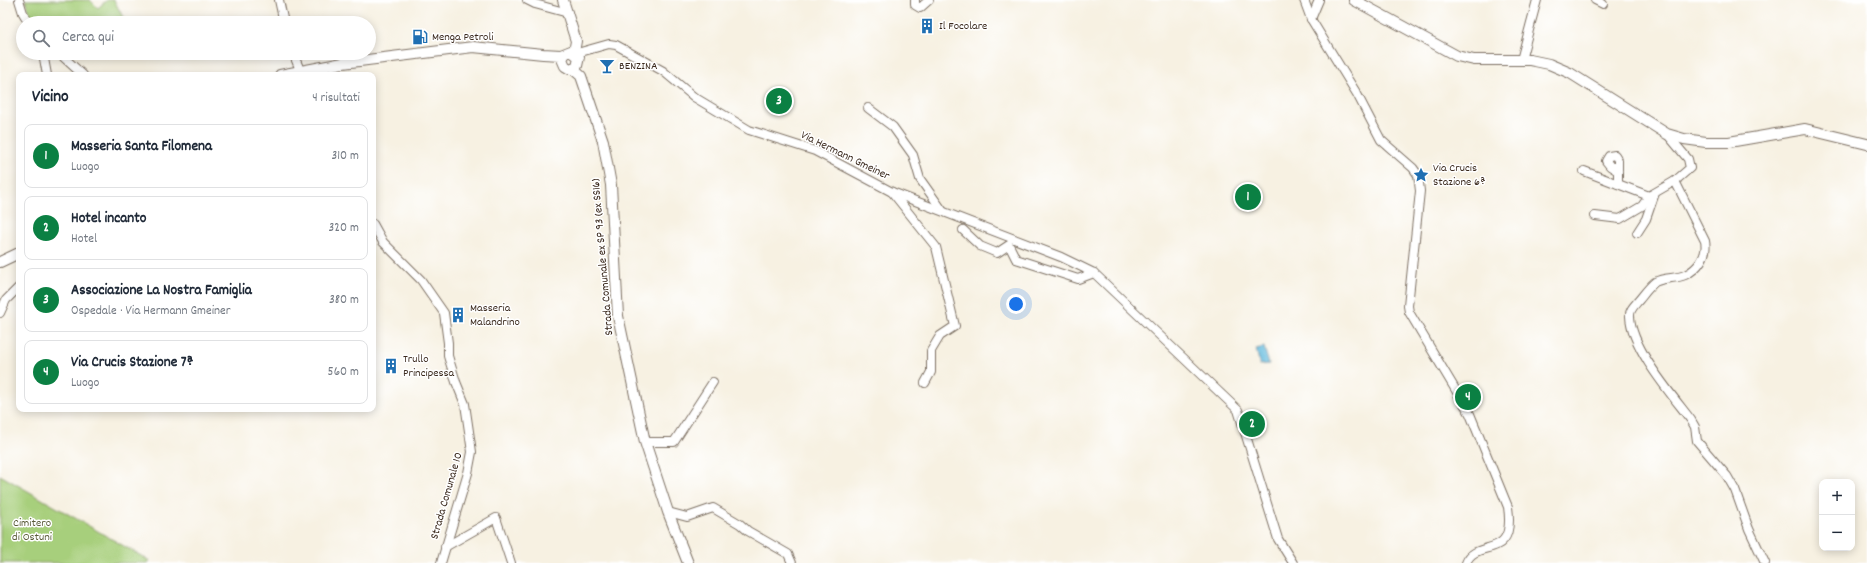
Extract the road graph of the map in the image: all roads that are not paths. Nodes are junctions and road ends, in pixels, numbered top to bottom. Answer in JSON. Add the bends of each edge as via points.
{"nodes":[{"id":1,"x":19,"y":0,"type":"edge"},
{"id":2,"x":279,"y":0,"type":"edge"},
{"id":3,"x":527,"y":0,"type":"edge"},
{"id":4,"x":563,"y":0,"type":"edge"},
{"id":5,"x":915,"y":0,"type":"edge"},
{"id":6,"x":929,"y":0,"type":"edge"},
{"id":7,"x":1304,"y":0,"type":"edge"},
{"id":8,"x":1318,"y":0,"type":"edge"},
{"id":9,"x":1354,"y":0,"type":"edge"},
{"id":10,"x":1536,"y":0,"type":"edge"},
{"id":11,"x":1595,"y":0,"type":"edge"},
{"id":12,"x":1308,"y":4,"type":"edge"},
{"id":13,"x":1603,"y":4,"type":"dead end"},
{"id":14,"x":568,"y":13,"type":"junction"},
{"id":15,"x":25,"y":16,"type":"edge"},
{"id":16,"x":282,"y":16,"type":"edge"},
{"id":17,"x":1311,"y":19,"type":"junction"},
{"id":18,"x":571,"y":58,"type":"junction"},
{"id":19,"x":44,"y":60,"type":"edge"},
{"id":20,"x":67,"y":60,"type":"edge"},
{"id":21,"x":296,"y":60,"type":"edge"},
{"id":22,"x":1521,"y":60,"type":"junction"},
{"id":23,"x":46,"y":72,"type":"edge"},
{"id":24,"x":80,"y":72,"type":"edge"},
{"id":25,"x":301,"y":72,"type":"edge"},
{"id":26,"x":308,"y":72,"type":"edge"},
{"id":27,"x":868,"y":108,"type":"dead end"},
{"id":28,"x":1667,"y":134,"type":"junction"},
{"id":29,"x":1867,"y":144,"type":"edge"},
{"id":30,"x":1584,"y":171,"type":"dead end"},
{"id":31,"x":1618,"y":171,"type":"dead end"},
{"id":32,"x":1675,"y":181,"type":"junction"},
{"id":33,"x":1618,"y":184,"type":"junction"},
{"id":34,"x":892,"y":192,"type":"junction"},
{"id":35,"x":1652,"y":194,"type":"junction"},
{"id":36,"x":942,"y":210,"type":"junction"},
{"id":37,"x":1595,"y":216,"type":"dead end"},
{"id":38,"x":376,"y":229,"type":"edge"},
{"id":39,"x":963,"y":230,"type":"dead end"},
{"id":40,"x":1638,"y":232,"type":"dead end"},
{"id":41,"x":16,"y":254,"type":"edge"},
{"id":42,"x":0,"y":262,"type":"edge"},
{"id":43,"x":1094,"y":273,"type":"junction"},
{"id":44,"x":16,"y":290,"type":"edge"},
{"id":45,"x":0,"y":313,"type":"edge"},
{"id":46,"x":713,"y":382,"type":"dead end"},
{"id":47,"x":925,"y":383,"type":"dead end"},
{"id":48,"x":645,"y":442,"type":"junction"},
{"id":49,"x":668,"y":512,"type":"junction"},
{"id":50,"x":445,"y":547,"type":"junction"},
{"id":51,"x":441,"y":563,"type":"edge"},
{"id":52,"x":511,"y":563,"type":"edge"},
{"id":53,"x":688,"y":563,"type":"edge"},
{"id":54,"x":792,"y":563,"type":"edge"},
{"id":55,"x":1293,"y":563,"type":"edge"},
{"id":56,"x":1466,"y":563,"type":"edge"},
{"id":57,"x":1765,"y":563,"type":"edge"}],
"edges":[{"from":1,"to":15,"type":"street"},
{"from":2,"to":16,"type":"street"},
{"from":3,"to":14,"type":"street"},
{"from":4,"to":14,"type":"main road"},
{"from":5,"to":6,"type":"street","via":[[920,8]]},
{"from":7,"to":12,"type":"street"},
{"from":8,"to":17,"type":"street"},
{"from":9,"to":22,"type":"main road","via":[[1457,56],[1474,60]]},
{"from":10,"to":22,"type":"street"},
{"from":11,"to":13,"type":"street"},
{"from":12,"to":17,"type":"street"},
{"from":14,"to":18,"type":"main road","via":[[574,36]]},
{"from":17,"to":56,"type":"street","via":[[1381,140],[1418,175],[1420,191],[1409,312],[1470,414],[1508,507],[1510,523],[1504,542],[1498,547],[1474,554]]},
{"from":18,"to":26,"type":"main road","via":[[473,47]]},
{"from":18,"to":34,"type":"street","name":"Via Hermann Gmeiner","via":[[609,44],[616,45],[663,71],[694,97],[741,126],[815,151]]},
{"from":18,"to":48,"type":"main road","name":"Strada Comunale ex SP 93 (ex SS16)","via":[[582,67],[603,141],[611,185],[618,316]]},
{"from":19,"to":23,"type":"street"},
{"from":20,"to":24,"type":"street"},
{"from":21,"to":25,"type":"street"},
{"from":22,"to":28,"type":"main road","via":[[1549,64],[1570,73]]},
{"from":27,"to":36,"type":"street","via":[[893,127],[913,155],[920,179]]},
{"from":28,"to":29,"type":"main road","via":[[1684,139],[1729,142],[1805,129]]},
{"from":28,"to":32,"type":"street","via":[[1690,165],[1690,168]]},
{"from":30,"to":33,"type":"street"},
{"from":31,"to":33,"type":"street"},
{"from":32,"to":35,"type":"street"},
{"from":32,"to":57,"type":"street","via":[[1705,241],[1705,252],[1702,260],[1684,275],[1661,280],[1651,286],[1629,314],[1631,324],[1641,350],[1658,378],[1695,427],[1697,441],[1727,476],[1735,490]]},
{"from":33,"to":35,"type":"street"},
{"from":34,"to":36,"type":"street","name":"Via Hermann Gmeiner"},
{"from":34,"to":47,"type":"street","via":[[936,247],[955,326],[940,336],[931,352],[931,372]]},
{"from":35,"to":37,"type":"street","via":[[1642,206],[1620,219]]},
{"from":35,"to":40,"type":"street","via":[[1646,219]]},
{"from":36,"to":43,"type":"street","name":"Via Hermann Gmeiner","via":[[1061,257]]},
{"from":38,"to":50,"type":"street","name":"Strada Comunale 10","via":[[383,242],[421,280],[444,313],[448,356],[464,404],[472,452]]},
{"from":39,"to":43,"type":"street","via":[[980,246],[997,253],[1009,245],[1016,259],[1078,279]]},
{"from":41,"to":42,"type":"main road"},
{"from":43,"to":55,"type":"street","name":"Via Hermann Gmeiner","via":[[1238,410],[1278,539]]},
{"from":44,"to":45,"type":"street","via":[[6,300]]},
{"from":46,"to":48,"type":"street","via":[[674,442]]},
{"from":48,"to":49,"type":"main road","name":"Strada Comunale ex SP 93 (ex SS16)"},
{"from":49,"to":53,"type":"main road","name":"Strada Comunale ex SP 93 (ex SS16)"},
{"from":49,"to":54,"type":"street","via":[[687,517],[713,508],[788,554]]},
{"from":50,"to":51,"type":"street","name":"Strada Comunale 10"},
{"from":50,"to":52,"type":"street","via":[[496,518]]}]}
